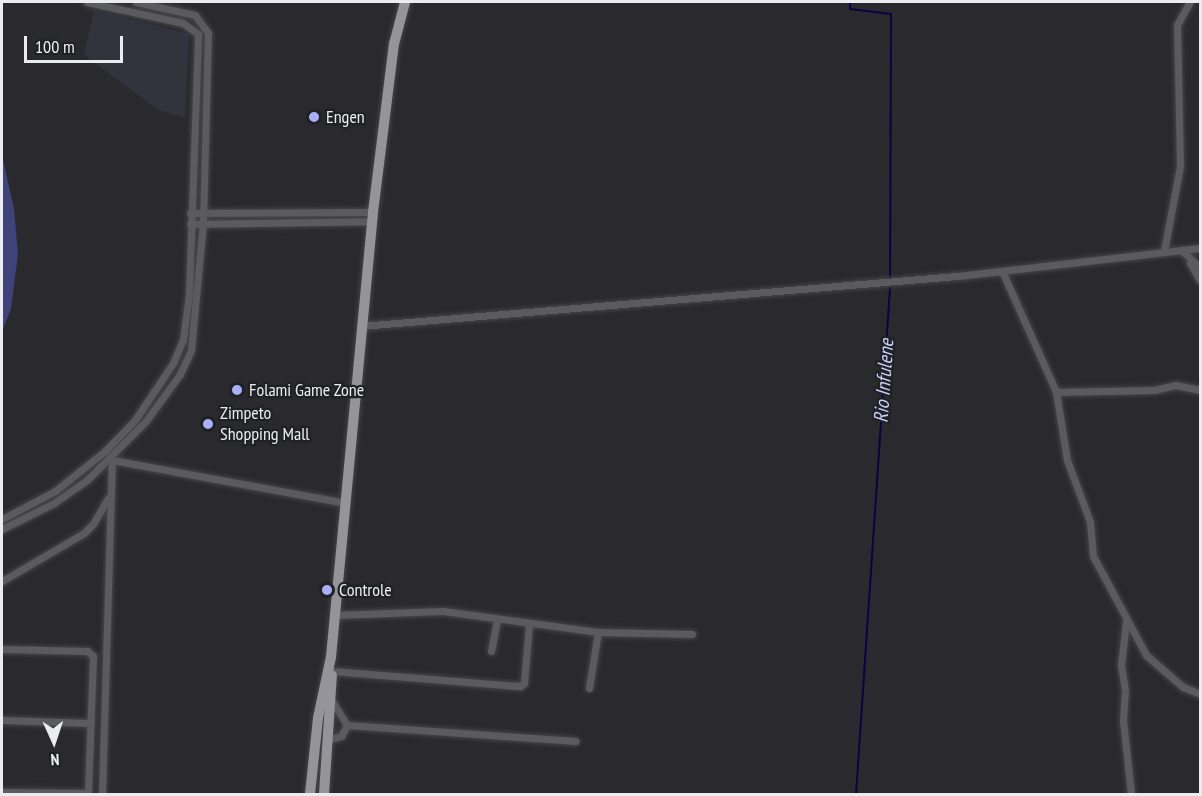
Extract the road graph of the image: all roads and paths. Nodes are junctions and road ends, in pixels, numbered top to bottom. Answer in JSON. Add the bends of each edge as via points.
{"nodes":[{"id":1,"x":87,"y":2,"type":"edge"},
{"id":2,"x":136,"y":2,"type":"edge"},
{"id":3,"x":405,"y":2,"type":"edge"},
{"id":4,"x":1190,"y":2,"type":"edge"},
{"id":5,"x":204,"y":212,"type":"junction"},
{"id":6,"x":190,"y":213,"type":"junction"},
{"id":7,"x":372,"y":217,"type":"junction"},
{"id":8,"x":190,"y":224,"type":"junction"},
{"id":9,"x":203,"y":224,"type":"junction"},
{"id":10,"x":1200,"y":248,"type":"edge"},
{"id":11,"x":1181,"y":250,"type":"junction"},
{"id":12,"x":1164,"y":251,"type":"junction"},
{"id":13,"x":1188,"y":260,"type":"junction"},
{"id":14,"x":1200,"y":267,"type":"edge"},
{"id":15,"x":1002,"y":271,"type":"junction"},
{"id":16,"x":1200,"y":280,"type":"edge"},
{"id":17,"x":361,"y":326,"type":"junction"},
{"id":18,"x":1200,"y":390,"type":"edge"},
{"id":19,"x":1056,"y":392,"type":"junction"},
{"id":20,"x":110,"y":459,"type":"junction"},
{"id":21,"x":109,"y":495,"type":"junction"},
{"id":22,"x":346,"y":503,"type":"junction"},
{"id":23,"x":2,"y":519,"type":"edge"},
{"id":24,"x":2,"y":529,"type":"edge"},
{"id":25,"x":2,"y":580,"type":"edge"},
{"id":26,"x":335,"y":615,"type":"junction"},
{"id":27,"x":497,"y":620,"type":"junction"},
{"id":28,"x":1126,"y":622,"type":"junction"},
{"id":29,"x":530,"y":625,"type":"junction"},
{"id":30,"x":598,"y":632,"type":"junction"},
{"id":31,"x":692,"y":634,"type":"dead end"},
{"id":32,"x":2,"y":649,"type":"edge"},
{"id":33,"x":491,"y":651,"type":"dead end"},
{"id":34,"x":331,"y":657,"type":"junction"},
{"id":35,"x":332,"y":671,"type":"junction"},
{"id":36,"x":589,"y":688,"type":"dead end"},
{"id":37,"x":1200,"y":694,"type":"edge"},
{"id":38,"x":331,"y":699,"type":"junction"},
{"id":39,"x":2,"y":720,"type":"edge"},
{"id":40,"x":90,"y":723,"type":"junction"},
{"id":41,"x":347,"y":725,"type":"junction"},
{"id":42,"x":327,"y":740,"type":"junction"},
{"id":43,"x":575,"y":741,"type":"dead end"},
{"id":44,"x":2,"y":792,"type":"edge"},
{"id":45,"x":102,"y":795,"type":"edge"},
{"id":46,"x":310,"y":795,"type":"edge"},
{"id":47,"x":324,"y":795,"type":"edge"},
{"id":48,"x":1131,"y":795,"type":"edge"}],
"edges":[{"from":1,"to":6,"type":"street","via":[[183,23],[198,34]]},
{"from":2,"to":5,"type":"street","via":[[195,15],[206,26]]},
{"from":3,"to":7,"type":"highway","via":[[394,44]]},
{"from":4,"to":12,"type":"street","via":[[1177,25],[1180,166]]},
{"from":5,"to":6,"type":"street"},
{"from":5,"to":7,"type":"street"},
{"from":5,"to":9,"type":"street"},
{"from":6,"to":8,"type":"street"},
{"from":7,"to":9,"type":"street"},
{"from":7,"to":17,"type":"highway"},
{"from":8,"to":9,"type":"street"},
{"from":8,"to":23,"type":"street","via":[[188,311],[183,340],[173,363],[135,420],[105,451],[55,491]]},
{"from":9,"to":20,"type":"street","via":[[191,350],[180,374],[146,421]]},
{"from":10,"to":11,"type":"street"},
{"from":11,"to":12,"type":"street"},
{"from":11,"to":13,"type":"street"},
{"from":12,"to":15,"type":"street"},
{"from":13,"to":14,"type":"street"},
{"from":13,"to":16,"type":"street"},
{"from":15,"to":17,"type":"street"},
{"from":15,"to":19,"type":"street"},
{"from":17,"to":22,"type":"highway"},
{"from":18,"to":19,"type":"street","via":[[1175,385],[1154,390]]},
{"from":19,"to":28,"type":"street","via":[[1066,460],[1090,522],[1090,550]]},
{"from":20,"to":21,"type":"street"},
{"from":20,"to":22,"type":"street"},
{"from":20,"to":24,"type":"street","via":[[54,503]]},
{"from":21,"to":25,"type":"street","via":[[84,533]]},
{"from":21,"to":45,"type":"street"},
{"from":22,"to":26,"type":"highway"},
{"from":26,"to":27,"type":"street","via":[[443,611]]},
{"from":26,"to":34,"type":"highway"},
{"from":27,"to":29,"type":"street"},
{"from":27,"to":33,"type":"street"},
{"from":28,"to":37,"type":"street","via":[[1146,655],[1183,687]]},
{"from":28,"to":48,"type":"street","via":[[1121,664]]},
{"from":29,"to":30,"type":"street"},
{"from":29,"to":35,"type":"street","via":[[524,683],[520,686]]},
{"from":30,"to":31,"type":"street"},
{"from":30,"to":36,"type":"street"},
{"from":32,"to":40,"type":"street","via":[[91,653]]},
{"from":34,"to":35,"type":"highway"},
{"from":34,"to":46,"type":"highway","via":[[318,718]]},
{"from":35,"to":38,"type":"highway"},
{"from":38,"to":41,"type":"street"},
{"from":38,"to":42,"type":"highway"},
{"from":39,"to":40,"type":"street"},
{"from":40,"to":44,"type":"street","via":[[88,793]]},
{"from":41,"to":42,"type":"street","via":[[341,736]]},
{"from":41,"to":43,"type":"street"},
{"from":42,"to":47,"type":"highway"}]}
